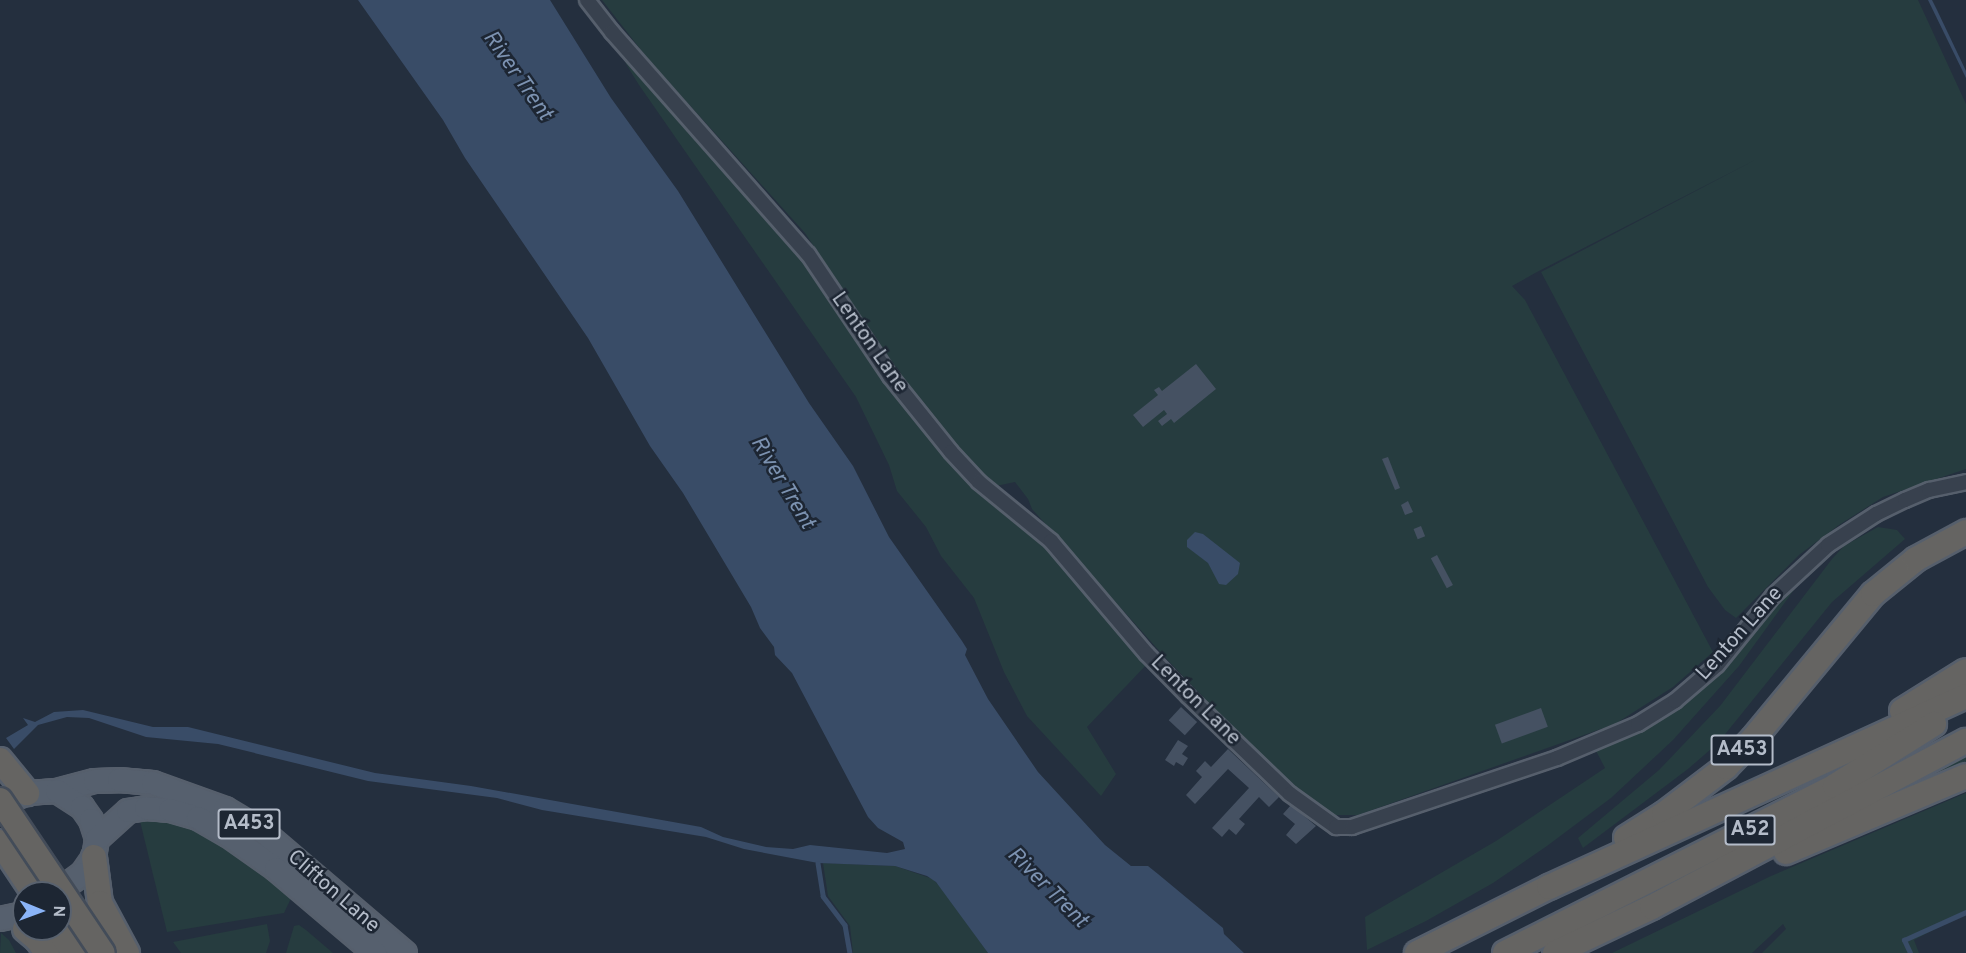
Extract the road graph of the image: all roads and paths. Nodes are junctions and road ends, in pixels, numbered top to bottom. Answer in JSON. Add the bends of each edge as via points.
{"nodes":[{"id":1,"x":589,"y":2,"type":"edge"},
{"id":2,"x":1966,"y":482,"type":"edge"},
{"id":3,"x":1966,"y":532,"type":"edge"},
{"id":4,"x":1966,"y":671,"type":"edge"},
{"id":5,"x":1966,"y":696,"type":"edge"},
{"id":6,"x":1966,"y":704,"type":"edge"},
{"id":7,"x":1966,"y":741,"type":"edge"},
{"id":8,"x":1826,"y":758,"type":"junction"},
{"id":9,"x":0,"y":760,"type":"edge"},
{"id":10,"x":1966,"y":776,"type":"edge"},
{"id":11,"x":57,"y":791,"type":"junction"},
{"id":12,"x":27,"y":793,"type":"junction"},
{"id":13,"x":0,"y":800,"type":"edge"},
{"id":14,"x":0,"y":805,"type":"edge"},
{"id":15,"x":0,"y":842,"type":"edge"},
{"id":16,"x":95,"y":848,"type":"junction"},
{"id":17,"x":26,"y":881,"type":"edge"},
{"id":18,"x":72,"y":881,"type":"edge"},
{"id":19,"x":1549,"y":887,"type":"junction"},
{"id":20,"x":1652,"y":907,"type":"junction"},
{"id":21,"x":35,"y":941,"type":"edge"},
{"id":22,"x":1507,"y":952,"type":"edge"},
{"id":23,"x":47,"y":953,"type":"edge"},
{"id":24,"x":103,"y":953,"type":"edge"},
{"id":25,"x":127,"y":953,"type":"edge"},
{"id":26,"x":375,"y":953,"type":"edge"},
{"id":27,"x":405,"y":953,"type":"edge"},
{"id":28,"x":1418,"y":953,"type":"edge"},
{"id":29,"x":1555,"y":953,"type":"edge"}],
"edges":[{"from":1,"to":2,"type":"street","name":"Lenton Lane","via":[[808,254],[890,376],[951,452],[979,482],[1051,541],[1188,696],[1290,794],[1336,827],[1352,827],[1557,758],[1638,724],[1675,701],[1717,665],[1773,596],[1828,545],[1905,500]]},
{"from":3,"to":19,"type":"highway","number":"A453","via":[[1936,546],[1898,572],[1850,619],[1726,767],[1664,814]]},
{"from":4,"to":8,"type":"highway"},
{"from":5,"to":8,"type":"highway","number":"A52"},
{"from":6,"to":22,"type":"highway","number":"A52","via":[[1835,786]]},
{"from":7,"to":20,"type":"highway","number":"A52"},
{"from":8,"to":19,"type":"highway","number":"A52"},
{"from":9,"to":12,"type":"highway"},
{"from":10,"to":20,"type":"highway"},
{"from":11,"to":12,"type":"main road","number":"A453"},
{"from":11,"to":16,"type":"main road","via":[[82,807],[91,820]]},
{"from":11,"to":27,"type":"main road","name":"Clifton Lane","number":"A453","via":[[94,781],[153,783],[225,809],[269,837]]},
{"from":12,"to":14,"type":"main road","number":"A453"},
{"from":13,"to":24,"type":"highway","bridge":true},
{"from":15,"to":17,"type":"highway"},
{"from":16,"to":18,"type":"main road","number":"A453","via":[[82,874]]},
{"from":16,"to":25,"type":"highway","via":[[100,903]]},
{"from":16,"to":26,"type":"main road","name":"Clifton Lane","number":"A453","via":[[128,811],[170,810],[198,818],[276,868]]},
{"from":19,"to":28,"type":"highway","number":"A52"},
{"from":20,"to":29,"type":"highway","number":"A52"},
{"from":21,"to":23,"type":"highway"}]}
